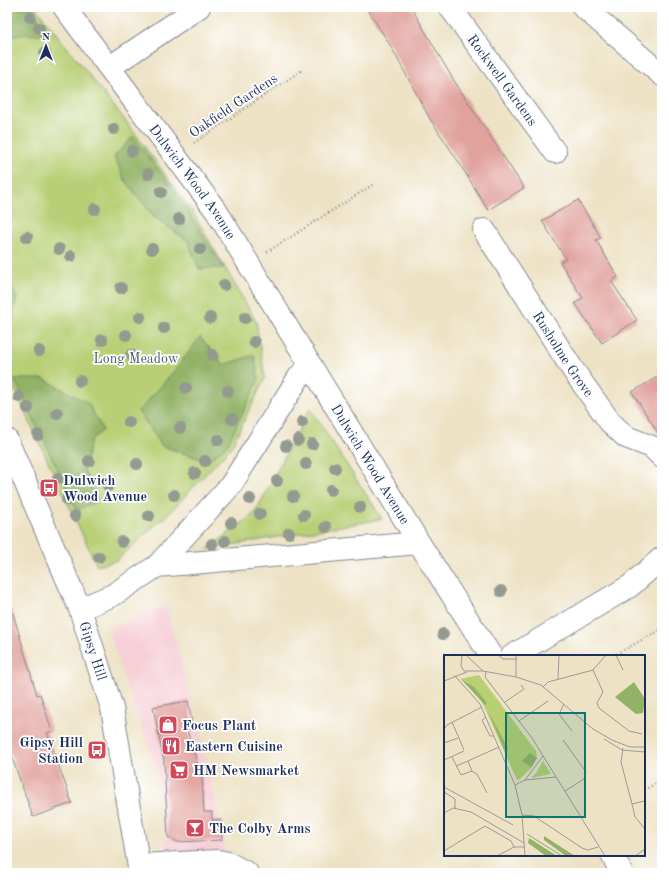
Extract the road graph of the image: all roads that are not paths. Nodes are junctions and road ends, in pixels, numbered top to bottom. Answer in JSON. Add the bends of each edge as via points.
{"nodes":[{"id":1,"x":64,"y":7,"type":"edge"},
{"id":2,"x":199,"y":7,"type":"edge"},
{"id":3,"x":450,"y":7,"type":"edge"},
{"id":4,"x":583,"y":7,"type":"edge"},
{"id":5,"x":110,"y":67,"type":"junction"},
{"id":6,"x":662,"y":75,"type":"edge"},
{"id":7,"x":555,"y":152,"type":"dead end"},
{"id":8,"x":484,"y":230,"type":"dead end"},
{"id":9,"x":310,"y":365,"type":"junction"},
{"id":10,"x":7,"y":440,"type":"edge"},
{"id":11,"x":662,"y":457,"type":"edge"},
{"id":12,"x":419,"y":543,"type":"junction"},
{"id":13,"x":662,"y":558,"type":"edge"},
{"id":14,"x":157,"y":566,"type":"junction"},
{"id":15,"x":80,"y":610,"type":"junction"},
{"id":16,"x":490,"y":655,"type":"edge"},
{"id":17,"x":514,"y":655,"type":"edge"},
{"id":18,"x":613,"y":856,"type":"edge"},
{"id":19,"x":140,"y":869,"type":"edge"},
{"id":20,"x":246,"y":873,"type":"edge"},
{"id":21,"x":622,"y":873,"type":"edge"}],
"edges":[{"from":1,"to":5,"type":"street","name":"Dulwich Wood Avenue"},
{"from":2,"to":5,"type":"street"},
{"from":3,"to":7,"type":"street","name":"Rockwell Gardens"},
{"from":4,"to":6,"type":"street"},
{"from":5,"to":9,"type":"street","name":"Dulwich Wood Avenue","via":[[217,212]]},
{"from":8,"to":11,"type":"street","name":"Rusholme Grove","via":[[610,422],[626,437],[652,447]]},
{"from":9,"to":12,"type":"street","name":"Dulwich Wood Avenue"},
{"from":9,"to":14,"type":"street","name":"Dulwich Wood Avenue","via":[[299,377],[231,485]]},
{"from":10,"to":15,"type":"street","name":"Gipsy Hill"},
{"from":12,"to":14,"type":"street","name":"Dulwich Wood Avenue"},
{"from":12,"to":16,"type":"street","name":"Dulwich Wood Avenue"},
{"from":13,"to":17,"type":"street","via":[[630,586]]},
{"from":14,"to":15,"type":"street","name":"Dulwich Wood Avenue","via":[[113,595]]},
{"from":15,"to":19,"type":"street","name":"Gipsy Hill","via":[[112,708]]},
{"from":18,"to":21,"type":"street"},
{"from":19,"to":20,"type":"street","via":[[218,861]]}]}
